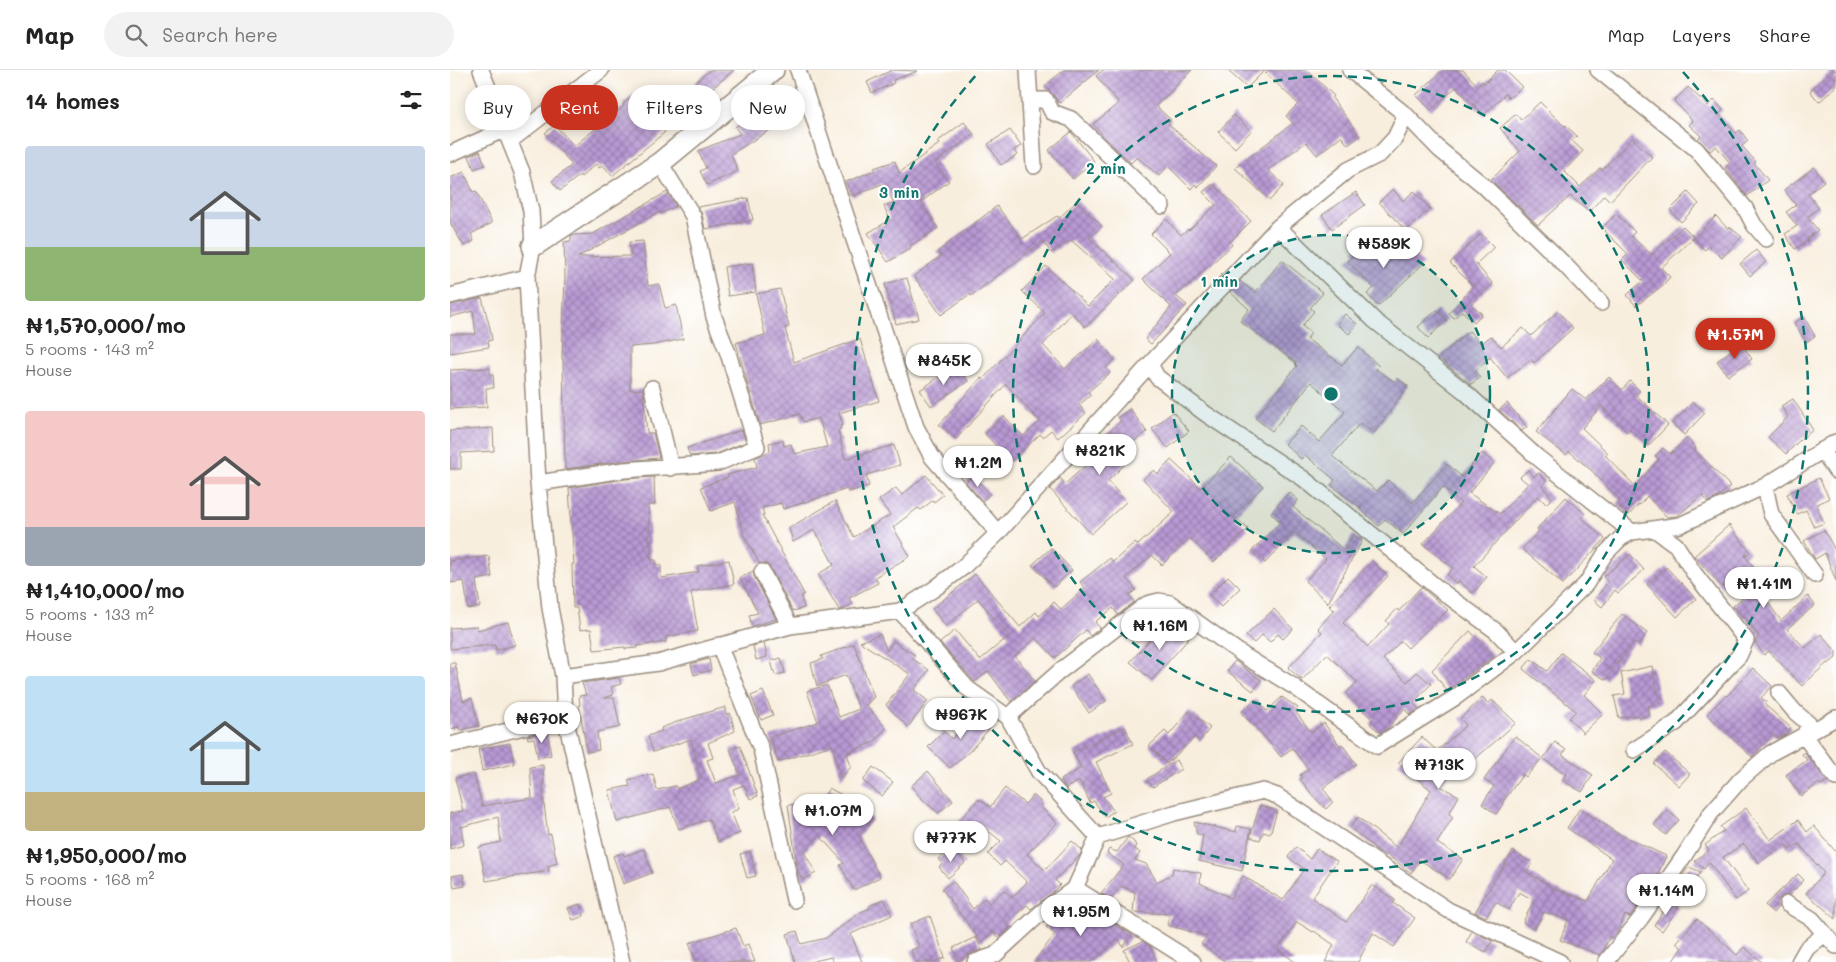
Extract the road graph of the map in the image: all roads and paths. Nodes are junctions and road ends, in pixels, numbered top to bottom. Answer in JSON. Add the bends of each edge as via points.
{"nodes":[{"id":1,"x":480,"y":70,"type":"edge"},
{"id":2,"x":600,"y":70,"type":"edge"},
{"id":3,"x":773,"y":70,"type":"edge"},
{"id":4,"x":798,"y":70,"type":"edge"},
{"id":5,"x":1028,"y":70,"type":"edge"},
{"id":6,"x":1350,"y":70,"type":"edge"},
{"id":7,"x":1598,"y":70,"type":"edge"},
{"id":8,"x":1030,"y":100,"type":"junction"},
{"id":9,"x":1406,"y":115,"type":"junction"},
{"id":10,"x":507,"y":135,"type":"junction"},
{"id":11,"x":450,"y":154,"type":"edge"},
{"id":12,"x":660,"y":163,"type":"junction"},
{"id":13,"x":1034,"y":166,"type":"dead end"},
{"id":14,"x":1162,"y":206,"type":"dead end"},
{"id":15,"x":1278,"y":227,"type":"junction"},
{"id":16,"x":1766,"y":239,"type":"dead end"},
{"id":17,"x":534,"y":246,"type":"junction"},
{"id":18,"x":527,"y":277,"type":"junction"},
{"id":19,"x":450,"y":296,"type":"edge"},
{"id":20,"x":1601,"y":302,"type":"dead end"},
{"id":21,"x":1150,"y":364,"type":"junction"},
{"id":22,"x":652,"y":388,"type":"dead end"},
{"id":23,"x":1836,"y":442,"type":"edge"},
{"id":24,"x":1822,"y":450,"type":"junction"},
{"id":25,"x":671,"y":468,"type":"junction"},
{"id":26,"x":1836,"y":471,"type":"edge"},
{"id":27,"x":538,"y":483,"type":"junction"},
{"id":28,"x":1765,"y":486,"type":"junction"},
{"id":29,"x":1654,"y":529,"type":"junction"},
{"id":30,"x":1632,"y":532,"type":"junction"},
{"id":31,"x":998,"y":533,"type":"junction"},
{"id":32,"x":762,"y":572,"type":"dead end"},
{"id":33,"x":1815,"y":575,"type":"dead end"},
{"id":34,"x":900,"y":611,"type":"junction"},
{"id":35,"x":790,"y":626,"type":"junction"},
{"id":36,"x":719,"y":645,"type":"junction"},
{"id":37,"x":1516,"y":652,"type":"junction"},
{"id":38,"x":563,"y":676,"type":"junction"},
{"id":39,"x":1779,"y":693,"type":"dead end"},
{"id":40,"x":565,"y":717,"type":"junction"},
{"id":41,"x":1008,"y":717,"type":"junction"},
{"id":42,"x":1836,"y":718,"type":"edge"},
{"id":43,"x":1804,"y":736,"type":"junction"},
{"id":44,"x":450,"y":745,"type":"edge"},
{"id":45,"x":1634,"y":750,"type":"dead end"},
{"id":46,"x":1836,"y":778,"type":"edge"},
{"id":47,"x":1098,"y":837,"type":"junction"},
{"id":48,"x":1075,"y":888,"type":"junction"},
{"id":49,"x":794,"y":900,"type":"dead end"},
{"id":50,"x":1787,"y":904,"type":"dead end"},
{"id":51,"x":1825,"y":934,"type":"junction"},
{"id":52,"x":1836,"y":946,"type":"edge"},
{"id":53,"x":998,"y":958,"type":"edge"},
{"id":54,"x":622,"y":962,"type":"edge"},
{"id":55,"x":975,"y":962,"type":"edge"},
{"id":56,"x":1193,"y":962,"type":"edge"},
{"id":57,"x":1560,"y":962,"type":"edge"},
{"id":58,"x":1606,"y":962,"type":"edge"},
{"id":59,"x":1800,"y":962,"type":"edge"}],
"edges":[{"from":1,"to":10,"type":"street"},
{"from":2,"to":10,"type":"street"},
{"from":3,"to":12,"type":"main road"},
{"from":4,"to":31,"type":"street","via":[[916,427],[932,457]]},
{"from":5,"to":8,"type":"street"},
{"from":6,"to":9,"type":"street"},
{"from":7,"to":16,"type":"street","via":[[1696,149]]},
{"from":8,"to":13,"type":"street"},
{"from":8,"to":14,"type":"street","via":[[1046,100],[1052,112],[1071,119]]},
{"from":9,"to":15,"type":"street","via":[[1395,138],[1380,154],[1348,170]]},
{"from":9,"to":20,"type":"street","via":[[1440,150],[1483,185]]},
{"from":10,"to":11,"type":"street"},
{"from":10,"to":17,"type":"street","via":[[527,189]]},
{"from":12,"to":17,"type":"main road"},
{"from":12,"to":25,"type":"street","via":[[693,216],[714,317],[757,447],[718,463]]},
{"from":15,"to":21,"type":"street"},
{"from":15,"to":30,"type":"street","via":[[1375,321]]},
{"from":17,"to":18,"type":"street"},
{"from":18,"to":19,"type":"street"},
{"from":18,"to":27,"type":"street"},
{"from":21,"to":31,"type":"street"},
{"from":21,"to":37,"type":"street","via":[[1157,377],[1304,479],[1440,590],[1496,631]]},
{"from":22,"to":25,"type":"street"},
{"from":23,"to":24,"type":"street"},
{"from":24,"to":26,"type":"street"},
{"from":24,"to":28,"type":"street"},
{"from":25,"to":27,"type":"street","via":[[624,470]]},
{"from":27,"to":38,"type":"street","via":[[550,608]]},
{"from":28,"to":29,"type":"street","via":[[1680,525]]},
{"from":28,"to":33,"type":"street","via":[[1771,514]]},
{"from":29,"to":30,"type":"street"},
{"from":29,"to":45,"type":"street","via":[[1676,545],[1746,640],[1733,662],[1676,723]]},
{"from":30,"to":37,"type":"street","via":[[1605,554],[1586,584]]},
{"from":31,"to":34,"type":"street","via":[[950,578]]},
{"from":32,"to":35,"type":"street"},
{"from":34,"to":35,"type":"street"},
{"from":34,"to":41,"type":"street","via":[[967,688]]},
{"from":35,"to":36,"type":"street"},
{"from":36,"to":38,"type":"street","via":[[658,663]]},
{"from":36,"to":49,"type":"street","via":[[761,749]]},
{"from":37,"to":41,"type":"street","via":[[1456,697],[1377,746],[1170,603],[1159,601],[1148,604],[1060,671]]},
{"from":38,"to":40,"type":"street"},
{"from":39,"to":43,"type":"street","via":[[1809,724]]},
{"from":40,"to":44,"type":"street"},
{"from":40,"to":54,"type":"street"},
{"from":41,"to":47,"type":"street","via":[[1039,772]]},
{"from":42,"to":43,"type":"street"},
{"from":43,"to":46,"type":"street"},
{"from":43,"to":58,"type":"street","via":[[1771,753],[1741,779],[1711,813],[1641,918]]},
{"from":47,"to":48,"type":"street"},
{"from":47,"to":57,"type":"street","via":[[1174,813],[1263,791],[1278,796],[1448,910]]},
{"from":48,"to":53,"type":"street","via":[[1043,911]]},
{"from":48,"to":56,"type":"street"},
{"from":50,"to":51,"type":"street","via":[[1812,919]]},
{"from":51,"to":52,"type":"street"},
{"from":51,"to":59,"type":"street","via":[[1807,948]]},
{"from":53,"to":55,"type":"street"}]}
